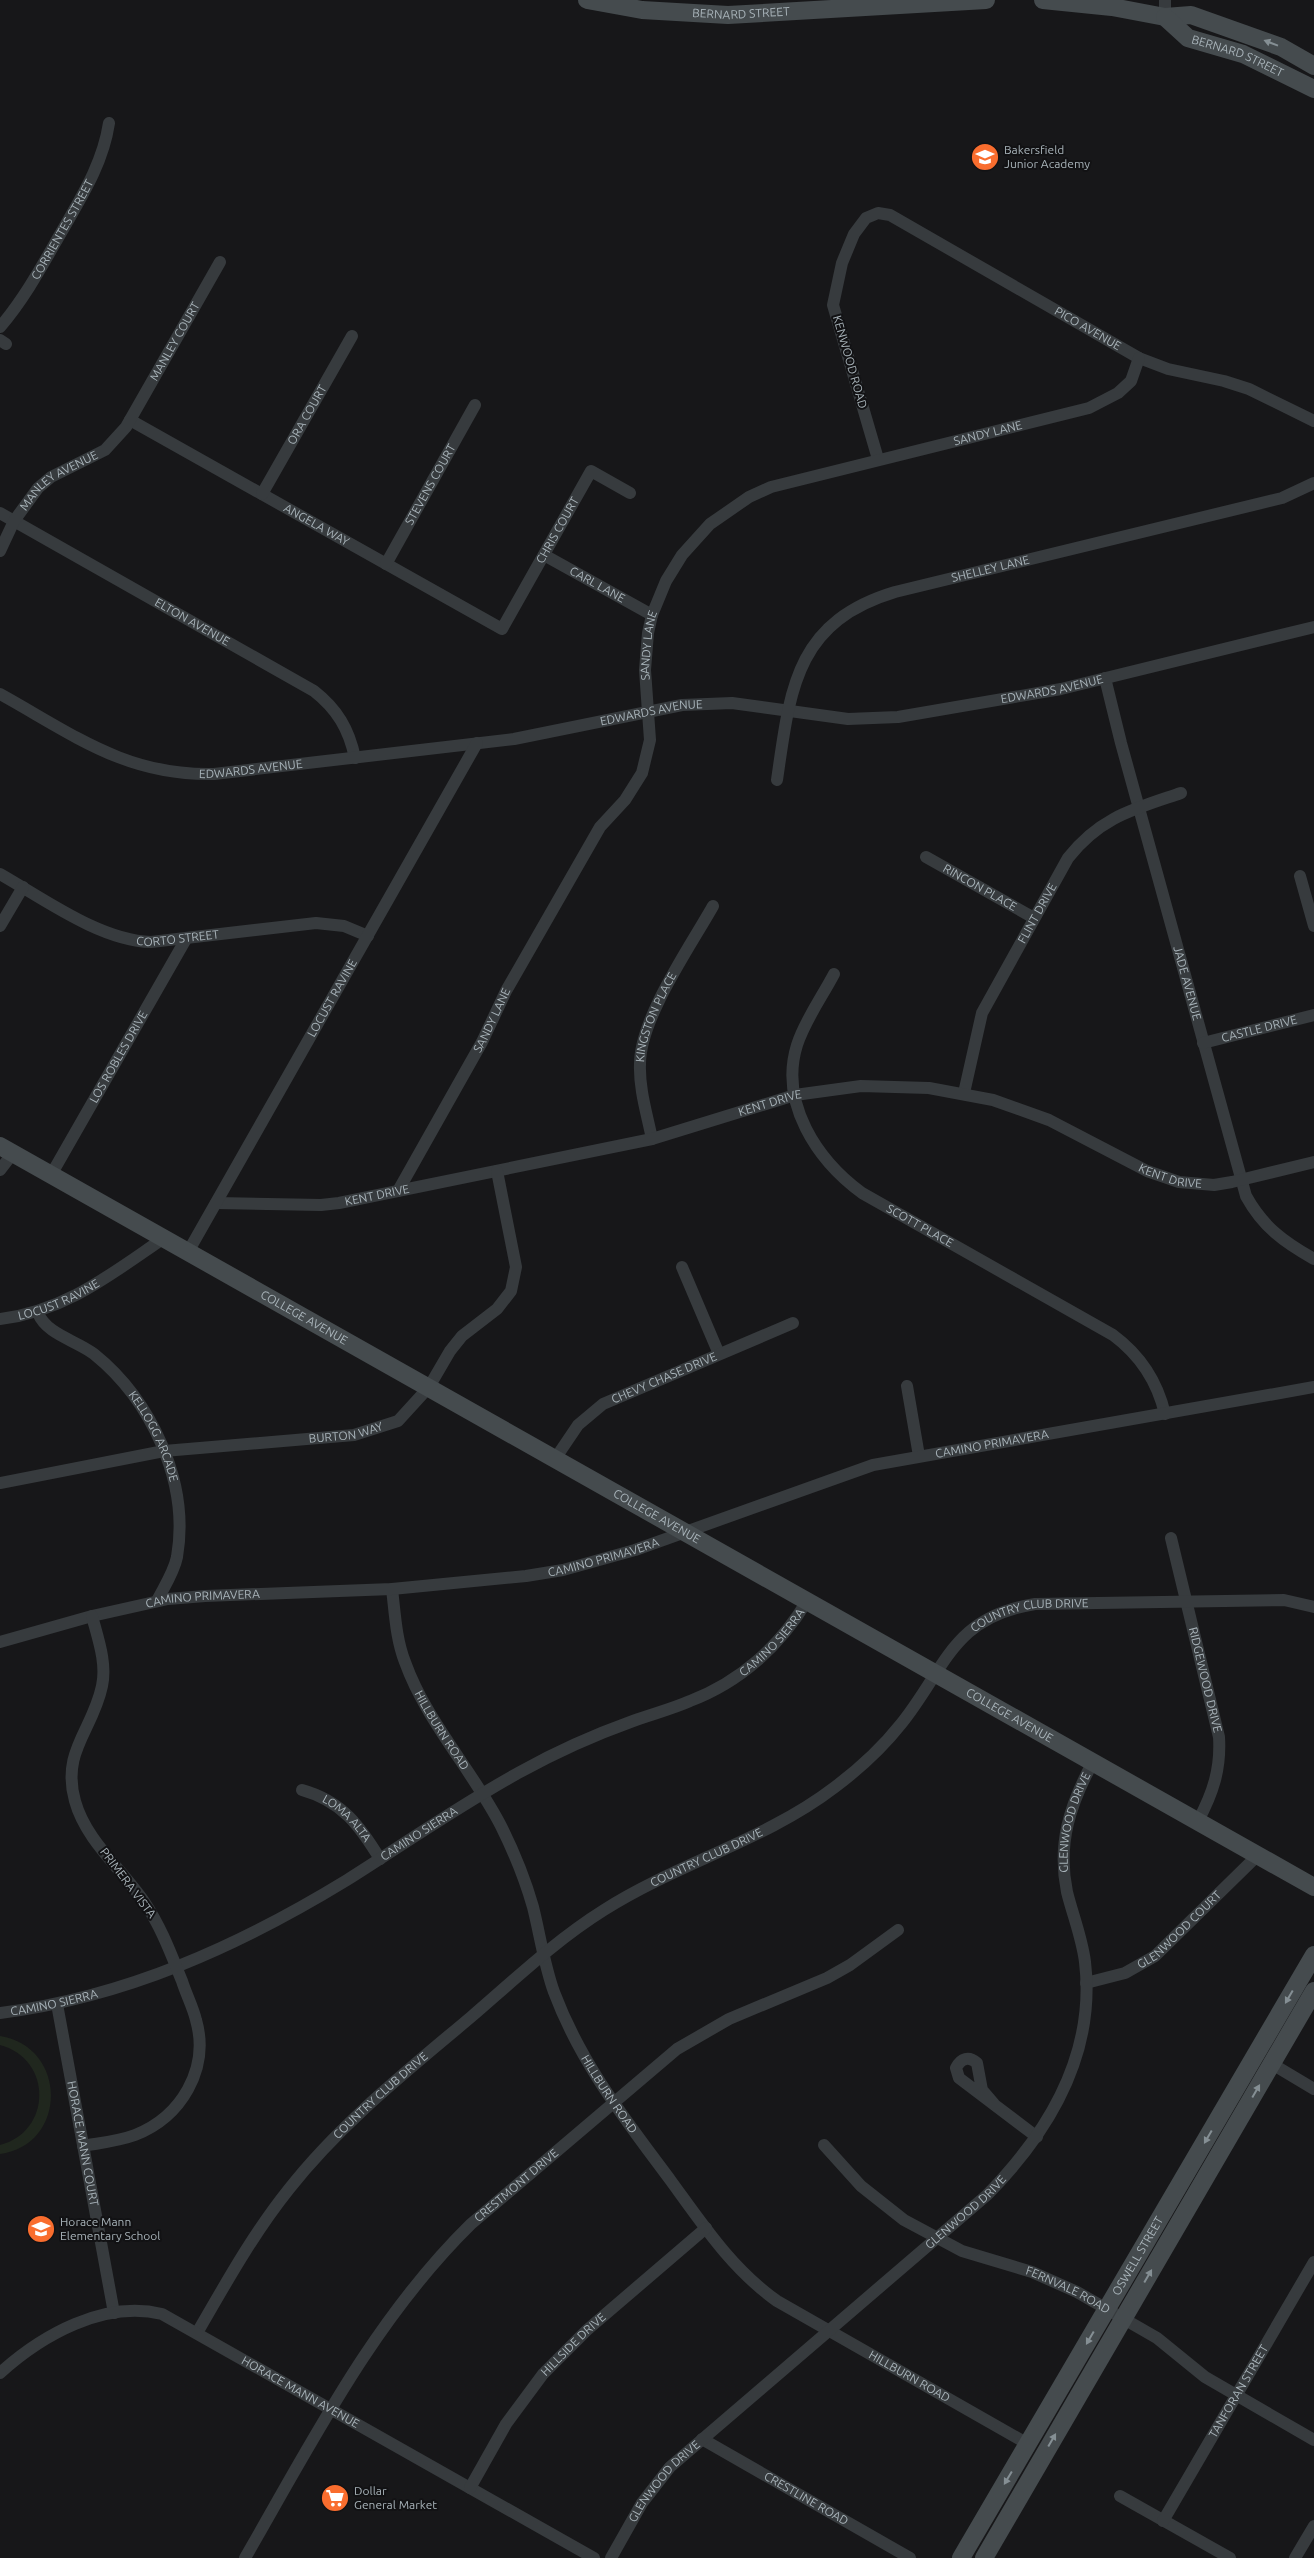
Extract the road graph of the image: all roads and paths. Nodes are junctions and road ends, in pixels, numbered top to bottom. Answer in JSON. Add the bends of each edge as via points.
{"nodes":[{"id":1,"x":587,"y":0,"type":"edge"},
{"id":2,"x":986,"y":0,"type":"edge"},
{"id":3,"x":1043,"y":0,"type":"edge"},
{"id":4,"x":1165,"y":9,"type":"edge"},
{"id":5,"x":1314,"y":66,"type":"edge"},
{"id":6,"x":1314,"y":89,"type":"edge"},
{"id":7,"x":109,"y":123,"type":"dead end"},
{"id":8,"x":872,"y":215,"type":"joint"},
{"id":9,"x":220,"y":262,"type":"dead end"},
{"id":10,"x":0,"y":327,"type":"edge"},
{"id":11,"x":352,"y":336,"type":"dead end"},
{"id":12,"x":1139,"y":358,"type":"junction"},
{"id":13,"x":475,"y":405,"type":"dead end"},
{"id":14,"x":130,"y":420,"type":"junction"},
{"id":15,"x":1314,"y":421,"type":"edge"},
{"id":16,"x":878,"y":459,"type":"junction"},
{"id":17,"x":1314,"y":483,"type":"edge"},
{"id":18,"x":630,"y":493,"type":"dead end"},
{"id":19,"x":262,"y":494,"type":"junction"},
{"id":20,"x":0,"y":513,"type":"edge"},
{"id":21,"x":14,"y":521,"type":"junction"},
{"id":22,"x":0,"y":551,"type":"edge"},
{"id":23,"x":544,"y":555,"type":"junction"},
{"id":24,"x":386,"y":564,"type":"junction"},
{"id":25,"x":652,"y":615,"type":"junction"},
{"id":26,"x":1314,"y":627,"type":"edge"},
{"id":27,"x":502,"y":629,"type":"joint"},
{"id":28,"x":1105,"y":678,"type":"junction"},
{"id":29,"x":0,"y":694,"type":"edge"},
{"id":30,"x":788,"y":710,"type":"junction"},
{"id":31,"x":649,"y":711,"type":"junction"},
{"id":32,"x":477,"y":743,"type":"junction"},
{"id":33,"x":355,"y":758,"type":"junction"},
{"id":34,"x":778,"y":780,"type":"dead end"},
{"id":35,"x":1181,"y":793,"type":"dead end"},
{"id":36,"x":1138,"y":807,"type":"junction"},
{"id":37,"x":926,"y":857,"type":"dead end"},
{"id":38,"x":0,"y":874,"type":"edge"},
{"id":39,"x":1300,"y":876,"type":"dead end"},
{"id":40,"x":22,"y":887,"type":"junction"},
{"id":41,"x":713,"y":906,"type":"dead end"},
{"id":42,"x":1034,"y":918,"type":"junction"},
{"id":43,"x":0,"y":926,"type":"edge"},
{"id":44,"x":1314,"y":926,"type":"edge"},
{"id":45,"x":368,"y":936,"type":"junction"},
{"id":46,"x":186,"y":939,"type":"junction"},
{"id":47,"x":834,"y":974,"type":"dead end"},
{"id":48,"x":1314,"y":1015,"type":"edge"},
{"id":49,"x":1203,"y":1043,"type":"junction"},
{"id":50,"x":964,"y":1094,"type":"junction"},
{"id":51,"x":795,"y":1095,"type":"junction"},
{"id":52,"x":652,"y":1139,"type":"junction"},
{"id":53,"x":7,"y":1149,"type":"edge"},
{"id":54,"x":1314,"y":1162,"type":"edge"},
{"id":55,"x":0,"y":1170,"type":"edge"},
{"id":56,"x":497,"y":1171,"type":"junction"},
{"id":57,"x":51,"y":1174,"type":"junction"},
{"id":58,"x":1241,"y":1180,"type":"junction"},
{"id":59,"x":398,"y":1191,"type":"junction"},
{"id":60,"x":216,"y":1203,"type":"junction"},
{"id":61,"x":164,"y":1238,"type":"junction"},
{"id":62,"x":188,"y":1252,"type":"junction"},
{"id":63,"x":1314,"y":1259,"type":"edge"},
{"id":64,"x":682,"y":1267,"type":"dead end"},
{"id":65,"x":38,"y":1313,"type":"junction"},
{"id":66,"x":0,"y":1319,"type":"edge"},
{"id":67,"x":793,"y":1323,"type":"dead end"},
{"id":68,"x":719,"y":1354,"type":"junction"},
{"id":69,"x":907,"y":1386,"type":"dead end"},
{"id":70,"x":429,"y":1387,"type":"junction"},
{"id":71,"x":1313,"y":1390,"type":"edge"},
{"id":72,"x":1165,"y":1414,"type":"junction"},
{"id":73,"x":164,"y":1451,"type":"junction"},
{"id":74,"x":919,"y":1456,"type":"junction"},
{"id":75,"x":555,"y":1459,"type":"junction"},
{"id":76,"x":0,"y":1483,"type":"edge"},
{"id":77,"x":685,"y":1532,"type":"junction"},
{"id":78,"x":1172,"y":1538,"type":"dead end"},
{"id":79,"x":392,"y":1589,"type":"junction"},
{"id":80,"x":157,"y":1601,"type":"junction"},
{"id":81,"x":807,"y":1601,"type":"junction"},
{"id":82,"x":1185,"y":1601,"type":"junction"},
{"id":83,"x":1314,"y":1607,"type":"edge"},
{"id":84,"x":92,"y":1616,"type":"junction"},
{"id":85,"x":0,"y":1642,"type":"edge"},
{"id":86,"x":935,"y":1673,"type":"junction"},
{"id":87,"x":1093,"y":1762,"type":"junction"},
{"id":88,"x":302,"y":1790,"type":"dead end"},
{"id":89,"x":483,"y":1794,"type":"junction"},
{"id":90,"x":1198,"y":1821,"type":"junction"},
{"id":91,"x":1258,"y":1855,"type":"junction"},
{"id":92,"x":380,"y":1858,"type":"junction"},
{"id":93,"x":1314,"y":1887,"type":"edge"},
{"id":94,"x":898,"y":1930,"type":"dead end"},
{"id":95,"x":543,"y":1954,"type":"junction"},
{"id":96,"x":1314,"y":1955,"type":"edge"},
{"id":97,"x":177,"y":1969,"type":"junction"},
{"id":98,"x":1086,"y":1983,"type":"junction"},
{"id":99,"x":1314,"y":1991,"type":"edge"},
{"id":100,"x":57,"y":2004,"type":"junction"},
{"id":101,"x":0,"y":2013,"type":"edge"},
{"id":102,"x":1272,"y":2064,"type":"junction"},
{"id":103,"x":1314,"y":2088,"type":"edge"},
{"id":104,"x":612,"y":2102,"type":"junction"},
{"id":105,"x":994,"y":2104,"type":"dead end"},
{"id":106,"x":1037,"y":2137,"type":"junction"},
{"id":107,"x":824,"y":2145,"type":"dead end"},
{"id":108,"x":84,"y":2146,"type":"junction"},
{"id":109,"x":706,"y":2228,"type":"junction"},
{"id":110,"x":936,"y":2239,"type":"junction"},
{"id":111,"x":1314,"y":2262,"type":"edge"},
{"id":112,"x":1107,"y":2308,"type":"junction"},
{"id":113,"x":114,"y":2313,"type":"junction"},
{"id":114,"x":1124,"y":2318,"type":"junction"},
{"id":115,"x":828,"y":2331,"type":"junction"},
{"id":116,"x":197,"y":2333,"type":"junction"},
{"id":117,"x":0,"y":2373,"type":"edge"},
{"id":118,"x":1236,"y":2395,"type":"junction"},
{"id":119,"x":331,"y":2410,"type":"junction"},
{"id":120,"x":702,"y":2439,"type":"junction"},
{"id":121,"x":1314,"y":2440,"type":"edge"},
{"id":122,"x":1028,"y":2444,"type":"junction"},
{"id":123,"x":470,"y":2488,"type":"junction"},
{"id":124,"x":1120,"y":2496,"type":"dead end"},
{"id":125,"x":1163,"y":2520,"type":"junction"},
{"id":126,"x":1314,"y":2526,"type":"edge"},
{"id":127,"x":245,"y":2558,"type":"edge"},
{"id":128,"x":594,"y":2558,"type":"edge"},
{"id":129,"x":611,"y":2558,"type":"edge"},
{"id":130,"x":910,"y":2558,"type":"edge"},
{"id":131,"x":961,"y":2558,"type":"edge"},
{"id":132,"x":984,"y":2558,"type":"edge"},
{"id":133,"x":1230,"y":2558,"type":"edge"},
{"id":134,"x":1295,"y":2558,"type":"edge"}],
"edges":[{"from":1,"to":2,"type":"street","name":"BERNARD STREET","via":[[642,10],[728,15]]},
{"from":3,"to":4,"type":"street","name":"BERNARD STREET"},
{"from":5,"to":4,"type":"street","name":"BERNARD STREET","one_way":true,"via":[[1280,47]]},
{"from":4,"to":6,"type":"street","name":"BERNARD STREET","via":[[1188,38],[1243,54]]},
{"from":7,"to":10,"type":"street","name":"CORRIENTES STREET","via":[[95,173],[36,277]]},
{"from":8,"to":12,"type":"street","name":"PICO AVENUE","via":[[878,212],[890,215]]},
{"from":8,"to":16,"type":"street","name":"KENWOOD ROAD","via":[[860,224],[846,251],[833,305]]},
{"from":9,"to":14,"type":"street","name":"MANLEY COURT"},
{"from":11,"to":19,"type":"street","name":"ORA COURT"},
{"from":12,"to":15,"type":"street","name":"PICO AVENUE","via":[[1168,369],[1249,389]]},
{"from":12,"to":16,"type":"street","name":"SANDY LANE","via":[[1131,381],[1118,393],[1090,408]]},
{"from":13,"to":24,"type":"street","name":"STEVENS COURT"},
{"from":14,"to":19,"type":"street","name":"ANGELA WAY"},
{"from":14,"to":21,"type":"street","name":"MANLEY AVENUE","via":[[105,450],[51,477],[38,488]]},
{"from":16,"to":25,"type":"street","name":"SANDY LANE","via":[[771,487],[729,509],[710,524],[682,555],[666,581]]},
{"from":17,"to":30,"type":"street","name":"SHELLEY LANE","via":[[1282,498],[880,597],[847,614],[820,639],[798,672]]},
{"from":18,"to":23,"type":"street","name":"CHRIS COURT","via":[[591,470]]},
{"from":19,"to":24,"type":"street","name":"ANGELA WAY"},
{"from":20,"to":21,"type":"street","name":"ELTON AVENUE"},
{"from":21,"to":22,"type":"street","name":"MANLEY AVENUE"},
{"from":21,"to":33,"type":"street","name":"ELTON AVENUE","via":[[314,690],[338,714]]},
{"from":23,"to":25,"type":"street","name":"CARL LANE"},
{"from":23,"to":27,"type":"street","name":"CHRIS COURT"},
{"from":24,"to":27,"type":"street","name":"ANGELA WAY"},
{"from":25,"to":31,"type":"street","name":"SANDY LANE","via":[[644,670]]},
{"from":26,"to":28,"type":"street","name":"EDWARDS AVENUE"},
{"from":28,"to":30,"type":"street","name":"EDWARDS AVENUE","via":[[1061,689],[898,717],[848,719]]},
{"from":28,"to":36,"type":"street","name":"JADE AVENUE"},
{"from":29,"to":33,"type":"street","name":"EDWARDS AVENUE","via":[[104,752],[142,767],[168,772],[214,774]]},
{"from":30,"to":31,"type":"street","name":"EDWARDS AVENUE","via":[[707,702]]},
{"from":30,"to":34,"type":"street","name":"SHELLEY LANE"},
{"from":31,"to":32,"type":"street","name":"EDWARDS AVENUE","via":[[514,739]]},
{"from":31,"to":59,"type":"street","name":"SANDY LANE","via":[[650,740],[642,773],[625,800],[600,827]]},
{"from":32,"to":33,"type":"street","name":"EDWARDS AVENUE"},
{"from":32,"to":45,"type":"street","name":"LOCUST RAVINE"},
{"from":35,"to":36,"type":"street","name":"FLINT DRIVE"},
{"from":36,"to":42,"type":"street","name":"FLINT DRIVE","via":[[1106,821],[1080,843]]},
{"from":36,"to":49,"type":"street","name":"JADE AVENUE"},
{"from":37,"to":42,"type":"street","name":"RINCON PLACE"},
{"from":38,"to":40,"type":"street","name":"CORTO STREET"},
{"from":39,"to":44,"type":"street"},
{"from":40,"to":43,"type":"street"},
{"from":40,"to":46,"type":"street","name":"CORTO STREET","via":[[118,938],[151,942]]},
{"from":41,"to":52,"type":"street","name":"KINGSTON PLACE","via":[[653,1012],[642,1043],[640,1080]]},
{"from":42,"to":50,"type":"street","name":"FLINT DRIVE","via":[[982,1013]]},
{"from":45,"to":46,"type":"street","name":"CORTO STREET","via":[[344,926],[316,923]]},
{"from":45,"to":60,"type":"street","name":"LOCUST RAVINE"},
{"from":46,"to":57,"type":"street","name":"LOS ROBLES DRIVE"},
{"from":47,"to":51,"type":"street","name":"SCOTT PLACE","via":[[797,1046],[793,1078]]},
{"from":48,"to":49,"type":"street","name":"CASTLE DRIVE"},
{"from":49,"to":58,"type":"street","name":"JADE AVENUE"},
{"from":50,"to":51,"type":"street","name":"KENT DRIVE","via":[[928,1088],[880,1086]]},
{"from":50,"to":58,"type":"street","name":"KENT DRIVE","via":[[1049,1120],[1162,1178],[1196,1185]]},
{"from":51,"to":52,"type":"street","name":"KENT DRIVE"},
{"from":51,"to":72,"type":"street","name":"SCOTT PLACE","via":[[809,1136],[846,1182],[1113,1335],[1139,1358],[1150,1374]]},
{"from":52,"to":56,"type":"street","name":"KENT DRIVE"},
{"from":53,"to":55,"type":"street"},
{"from":53,"to":57,"type":"street","name":"COLLEGE AVENUE"},
{"from":54,"to":58,"type":"street","name":"KENT DRIVE"},
{"from":56,"to":59,"type":"street","name":"KENT DRIVE"},
{"from":56,"to":70,"type":"street","name":"BURTON WAY","via":[[516,1267],[512,1291],[497,1310],[462,1336]]},
{"from":57,"to":61,"type":"street","name":"COLLEGE AVENUE"},
{"from":58,"to":63,"type":"street","name":"JADE AVENUE","via":[[1255,1212],[1266,1227]]},
{"from":59,"to":60,"type":"street","name":"KENT DRIVE","via":[[321,1205]]},
{"from":60,"to":62,"type":"street","name":"LOCUST RAVINE"},
{"from":61,"to":62,"type":"street","name":"COLLEGE AVENUE"},
{"from":61,"to":65,"type":"street","name":"LOCUST RAVINE","via":[[92,1287]]},
{"from":62,"to":70,"type":"street","name":"COLLEGE AVENUE"},
{"from":64,"to":68,"type":"street"},
{"from":65,"to":66,"type":"street","name":"LOCUST RAVINE"},
{"from":65,"to":73,"type":"street","name":"KELLOGG ARCADE","via":[[48,1328],[92,1353],[125,1384],[152,1424]]},
{"from":67,"to":68,"type":"street","name":"CHEVY CHASE DRIVE"},
{"from":68,"to":75,"type":"street","name":"CHEVY CHASE DRIVE","via":[[604,1404],[578,1425]]},
{"from":69,"to":74,"type":"street"},
{"from":70,"to":73,"type":"street","name":"BURTON WAY","via":[[398,1421],[354,1435]]},
{"from":70,"to":75,"type":"street","name":"COLLEGE AVENUE"},
{"from":71,"to":72,"type":"street","name":"CAMINO PRIMAVERA"},
{"from":72,"to":74,"type":"street","name":"CAMINO PRIMAVERA"},
{"from":73,"to":76,"type":"street","name":"BURTON WAY"},
{"from":73,"to":80,"type":"street","name":"KELLOGG ARCADE","via":[[176,1495],[178,1544],[173,1569]]},
{"from":74,"to":77,"type":"street","name":"CAMINO PRIMAVERA","via":[[873,1465]]},
{"from":75,"to":77,"type":"street","name":"COLLEGE AVENUE"},
{"from":77,"to":79,"type":"street","name":"CAMINO PRIMAVERA","via":[[563,1570]]},
{"from":77,"to":81,"type":"street","name":"COLLEGE AVENUE"},
{"from":78,"to":82,"type":"street","name":"RIDGEWOOD DRIVE"},
{"from":79,"to":80,"type":"street","name":"CAMINO PRIMAVERA","via":[[205,1596]]},
{"from":79,"to":89,"type":"street","name":"HILLBURN ROAD","via":[[399,1643],[414,1684]]},
{"from":80,"to":84,"type":"street","name":"CAMINO PRIMAVERA"},
{"from":81,"to":86,"type":"street","name":"COLLEGE AVENUE"},
{"from":81,"to":89,"type":"street","name":"CAMINO SIERRA","via":[[770,1650],[732,1680],[690,1701],[580,1742]]},
{"from":82,"to":83,"type":"street","name":"COUNTRY CLUB DRIVE","via":[[1284,1600]]},
{"from":82,"to":86,"type":"street","name":"COUNTRY CLUB DRIVE","via":[[1018,1606],[994,1615],[970,1630],[947,1654]]},
{"from":82,"to":90,"type":"street","name":"RIDGEWOOD DRIVE","via":[[1219,1745],[1215,1786]]},
{"from":84,"to":85,"type":"street","name":"CAMINO PRIMAVERA"},
{"from":84,"to":97,"type":"street","name":"PRIMERA VISTA","via":[[102,1654],[103,1684],[99,1700],[74,1752],[74,1800],[88,1830],[155,1918]]},
{"from":86,"to":87,"type":"street","name":"COLLEGE AVENUE"},
{"from":86,"to":95,"type":"street","name":"COUNTRY CLUB DRIVE","via":[[901,1724],[879,1749],[835,1788],[779,1823],[637,1890]]},
{"from":87,"to":90,"type":"street","name":"COLLEGE AVENUE"},
{"from":87,"to":98,"type":"street","name":"GLENWOOD DRIVE","via":[[1070,1811],[1063,1853],[1068,1894],[1081,1938]]},
{"from":88,"to":92,"type":"street","name":"LOMA ALTA","via":[[330,1800],[344,1810],[363,1831]]},
{"from":89,"to":92,"type":"street","name":"CAMINO SIERRA"},
{"from":89,"to":95,"type":"street","name":"HILLBURN ROAD","via":[[501,1825],[524,1878]]},
{"from":90,"to":91,"type":"street","name":"COLLEGE AVENUE"},
{"from":91,"to":93,"type":"street","name":"COLLEGE AVENUE"},
{"from":91,"to":98,"type":"street","name":"GLENWOOD COURT","via":[[1155,1956],[1125,1973]]},
{"from":92,"to":97,"type":"street","name":"CAMINO SIERRA","via":[[263,1928]]},
{"from":94,"to":104,"type":"street","name":"CRESTMONT DRIVE","via":[[827,1978],[705,2032],[662,2060]]},
{"from":95,"to":104,"type":"street","name":"HILLBURN ROAD","via":[[569,2030]]},
{"from":95,"to":116,"type":"street","name":"COUNTRY CLUB DRIVE","via":[[383,2091],[313,2160],[260,2228]]},
{"from":96,"to":112,"type":"street","name":"OSWELL STREET","one_way":true},
{"from":97,"to":100,"type":"street","name":"CAMINO SIERRA"},
{"from":97,"to":108,"type":"street","name":"PRIMERA VISTA","via":[[199,2036],[198,2066],[185,2096],[162,2121],[148,2130]]},
{"from":98,"to":106,"type":"street","name":"GLENWOOD DRIVE","via":[[1084,2024],[1072,2073]]},
{"from":99,"to":102,"type":"street","name":"OSWELL STREET"},
{"from":100,"to":101,"type":"street","name":"CAMINO SIERRA"},
{"from":100,"to":108,"type":"street","name":"HORACE MANN COURT"},
{"from":102,"to":103,"type":"street"},
{"from":114,"to":102,"type":"street","name":"OSWELL STREET","one_way":true},
{"from":104,"to":109,"type":"street","name":"HILLBURN ROAD"},
{"from":104,"to":119,"type":"street","name":"CRESTMONT DRIVE","via":[[443,2251],[394,2310]]},
{"from":105,"to":106,"type":"street"},
{"from":106,"to":110,"type":"street","name":"GLENWOOD DRIVE","via":[[999,2182]]},
{"from":107,"to":110,"type":"street","name":"FERNVALE ROAD","via":[[882,2204]]},
{"from":108,"to":113,"type":"street","name":"HORACE MANN COURT"},
{"from":109,"to":115,"type":"street","name":"HILLBURN ROAD","via":[[727,2256],[761,2289]]},
{"from":109,"to":123,"type":"street","name":"HILLSIDE DRIVE","via":[[586,2330],[543,2374],[506,2424]]},
{"from":110,"to":112,"type":"street","name":"FERNVALE ROAD","via":[[988,2260],[1032,2272]]},
{"from":110,"to":115,"type":"street","name":"GLENWOOD DRIVE"},
{"from":111,"to":118,"type":"street","name":"TANFORAN STREET"},
{"from":112,"to":114,"type":"street","name":"FERNVALE ROAD"},
{"from":112,"to":122,"type":"street","name":"OSWELL STREET","one_way":true},
{"from":113,"to":116,"type":"street","name":"HORACE MANN AVENUE","via":[[148,2311],[173,2319]]},
{"from":113,"to":117,"type":"street","name":"HORACE MANN AVENUE","via":[[56,2333]]},
{"from":114,"to":118,"type":"street","name":"FERNVALE ROAD","via":[[1157,2338],[1205,2377]]},
{"from":132,"to":114,"type":"street","name":"OSWELL STREET","one_way":true},
{"from":115,"to":120,"type":"street","name":"GLENWOOD DRIVE"},
{"from":115,"to":122,"type":"street","name":"HILLBURN ROAD"},
{"from":116,"to":119,"type":"street","name":"HORACE MANN AVENUE"},
{"from":118,"to":121,"type":"street","name":"FERNVALE ROAD"},
{"from":118,"to":125,"type":"street","name":"TANFORAN STREET"},
{"from":119,"to":123,"type":"street","name":"HORACE MANN AVENUE"},
{"from":119,"to":127,"type":"street","name":"CRESTMONT DRIVE"},
{"from":120,"to":129,"type":"street","name":"GLENWOOD DRIVE","via":[[654,2486]]},
{"from":120,"to":130,"type":"street","name":"CRESTLINE ROAD"},
{"from":122,"to":131,"type":"street","name":"OSWELL STREET","one_way":true},
{"from":123,"to":128,"type":"street","name":"HORACE MANN AVENUE"},
{"from":124,"to":125,"type":"street"},
{"from":125,"to":133,"type":"street"},
{"from":126,"to":134,"type":"street"}]}
